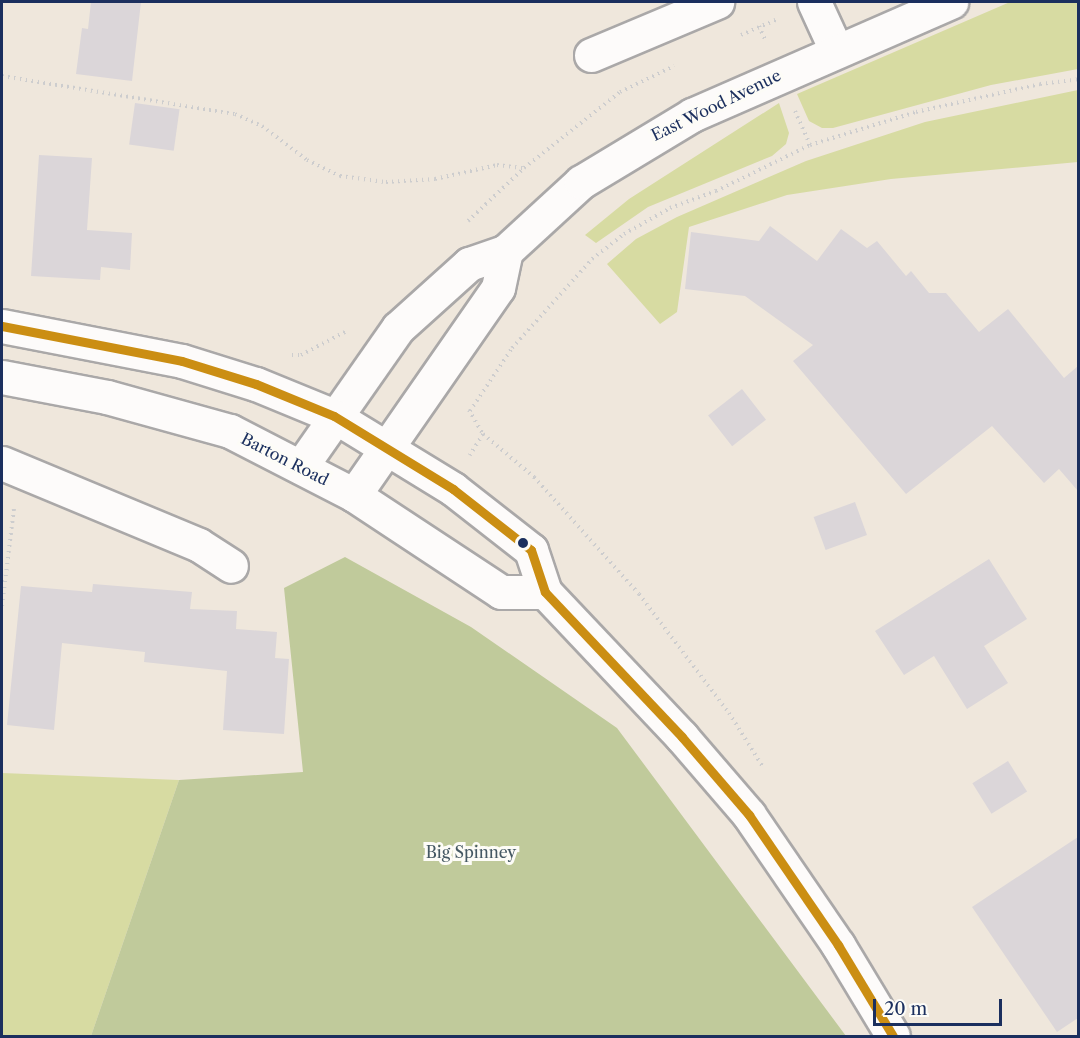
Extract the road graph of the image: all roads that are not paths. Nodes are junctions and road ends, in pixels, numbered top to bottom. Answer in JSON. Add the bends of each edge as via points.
{"nodes":[{"id":1,"x":717,"y":2,"type":"edge"},
{"id":2,"x":814,"y":2,"type":"edge"},
{"id":3,"x":951,"y":2,"type":"edge"},
{"id":4,"x":836,"y":50,"type":"junction"},
{"id":5,"x":591,"y":55,"type":"dead end"},
{"id":6,"x":506,"y":251,"type":"junction"},
{"id":7,"x":2,"y":326,"type":"edge"},
{"id":8,"x":2,"y":377,"type":"edge"},
{"id":9,"x":334,"y":416,"type":"junction"},
{"id":10,"x":386,"y":446,"type":"junction"},
{"id":11,"x":3,"y":463,"type":"edge"},
{"id":12,"x":302,"y":465,"type":"junction"},
{"id":13,"x":354,"y":495,"type":"junction"},
{"id":14,"x":231,"y":566,"type":"dead end"},
{"id":15,"x":544,"y":592,"type":"junction"},
{"id":16,"x":893,"y":1036,"type":"edge"}],
"edges":[{"from":1,"to":5,"type":"main road"},
{"from":2,"to":4,"type":"main road"},
{"from":3,"to":4,"type":"main road","name":"East Wood Avenue"},
{"from":4,"to":6,"type":"main road","name":"East Wood Avenue","via":[[692,115],[636,145],[581,182]]},
{"from":6,"to":9,"type":"main road","name":"East Wood Avenue","via":[[469,264],[398,328]]},
{"from":6,"to":10,"type":"main road","via":[[498,288]]},
{"from":7,"to":9,"type":"main road","via":[[182,361],[256,384]]},
{"from":8,"to":12,"type":"main road","name":"Barton Road","via":[[107,397],[230,431]]},
{"from":9,"to":10,"type":"main road"},
{"from":9,"to":12,"type":"main road","name":"East Wood Avenue"},
{"from":10,"to":13,"type":"main road"},
{"from":10,"to":15,"type":"main road","via":[[453,489],[531,550]]},
{"from":11,"to":14,"type":"main road","via":[[199,545]]},
{"from":12,"to":13,"type":"main road","name":"Barton Road"},
{"from":13,"to":15,"type":"main road","name":"Barton Road","via":[[501,592]]},
{"from":15,"to":16,"type":"main road","via":[[682,737],[749,815],[838,945]]}]}
